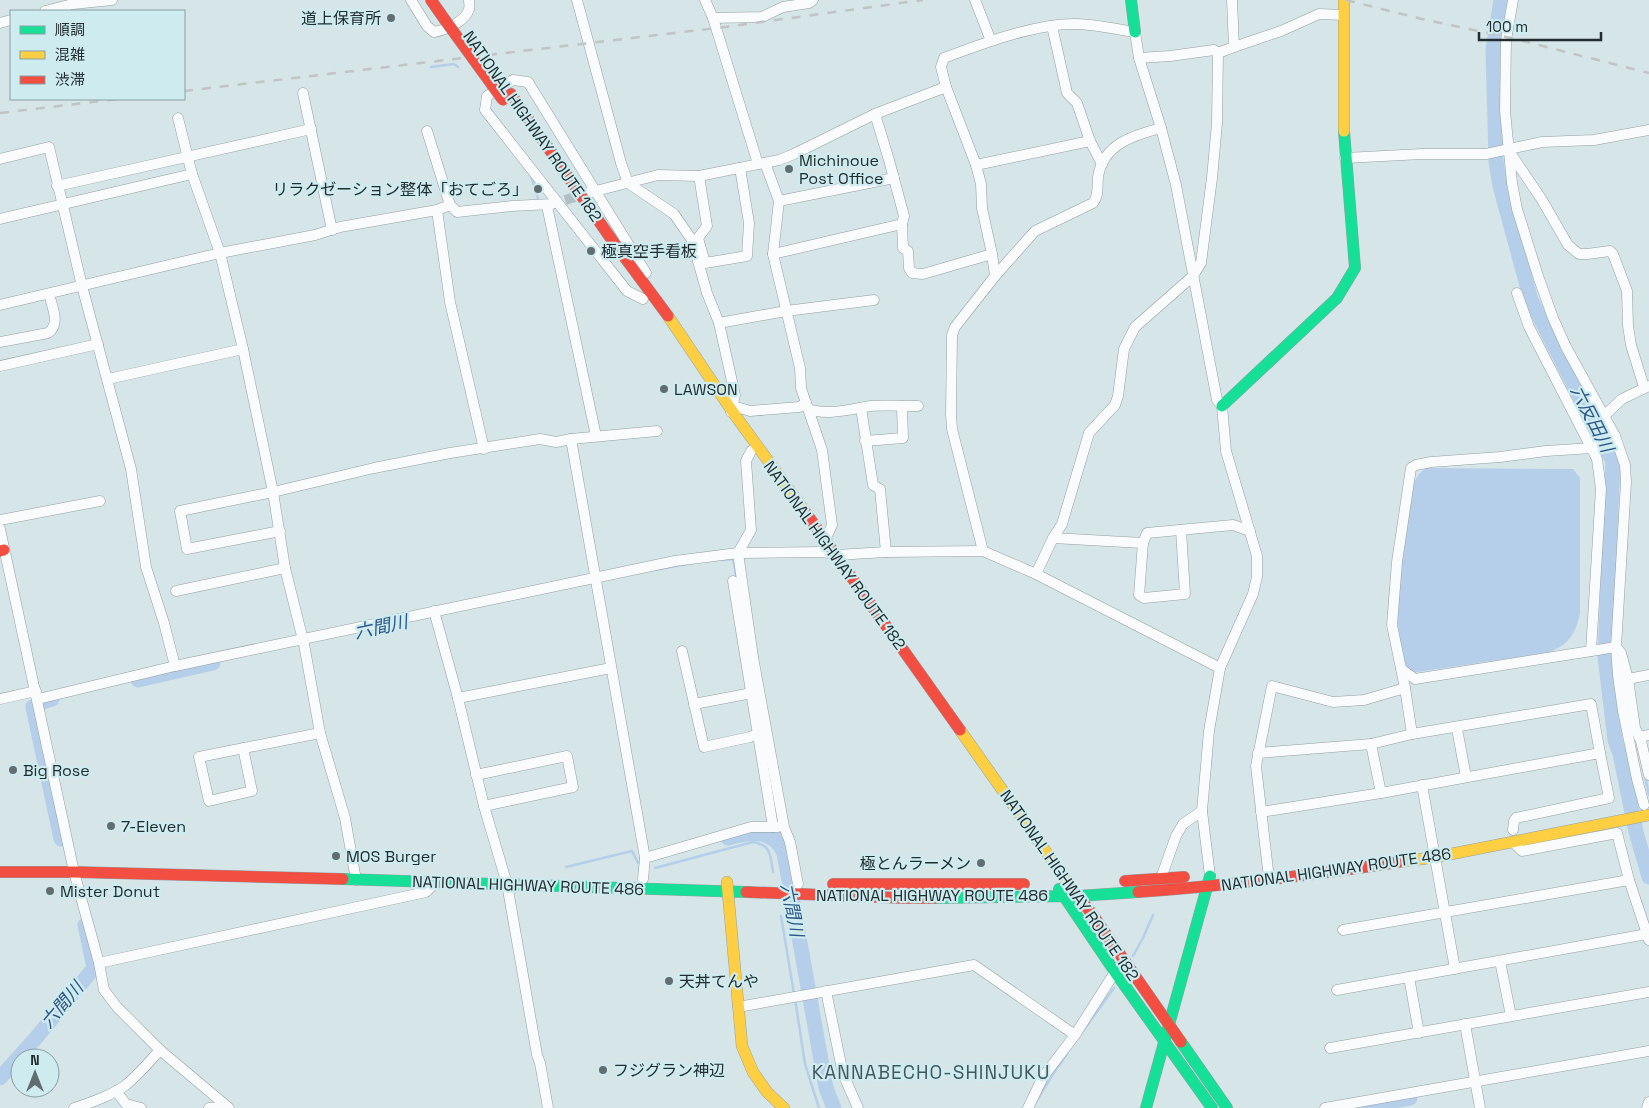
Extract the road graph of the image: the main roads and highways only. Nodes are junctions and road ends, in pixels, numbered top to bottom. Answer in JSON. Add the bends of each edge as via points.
{"nodes":[{"id":1,"x":431,"y":0,"type":"edge"},
{"id":2,"x":445,"y":0,"type":"edge"},
{"id":3,"x":1131,"y":0,"type":"edge"},
{"id":4,"x":1344,"y":0,"type":"edge"},
{"id":5,"x":450,"y":17,"type":"junction"},
{"id":6,"x":1135,"y":32,"type":"road end"},
{"id":7,"x":1222,"y":406,"type":"road end"},
{"id":8,"x":730,"y":411,"type":"junction"},
{"id":9,"x":1646,"y":809,"type":"edge"},
{"id":10,"x":1624,"y":814,"type":"junction"},
{"id":11,"x":1552,"y":822,"type":"dead end"},
{"id":12,"x":1533,"y":826,"type":"dead end"},
{"id":13,"x":1509,"y":831,"type":"road end"},
{"id":14,"x":1429,"y":846,"type":"road end"},
{"id":15,"x":0,"y":863,"type":"edge"},
{"id":16,"x":73,"y":867,"type":"junction"},
{"id":17,"x":0,"y":872,"type":"edge"},
{"id":18,"x":355,"y":875,"type":"junction"},
{"id":19,"x":505,"y":879,"type":"junction"},
{"id":20,"x":1209,"y":881,"type":"junction"},
{"id":21,"x":1115,"y":882,"type":"dead end"},
{"id":22,"x":1045,"y":885,"type":"junction"},
{"id":23,"x":728,"y":887,"type":"junction"},
{"id":24,"x":797,"y":887,"type":"junction"},
{"id":25,"x":1075,"y":888,"type":"junction"},
{"id":26,"x":1063,"y":896,"type":"junction"},
{"id":27,"x":1169,"y":1026,"type":"junction"},
{"id":28,"x":1165,"y":1042,"type":"junction"},
{"id":29,"x":784,"y":1108,"type":"edge"},
{"id":30,"x":1146,"y":1108,"type":"edge"},
{"id":31,"x":1212,"y":1108,"type":"edge"},
{"id":32,"x":1227,"y":1108,"type":"edge"}],
"edges":[{"from":1,"to":5,"type":"main road","name":"NATIONAL HIGHWAY ROUTE 182"},
{"from":2,"to":5,"type":"main road","name":"NATIONAL HIGHWAY ROUTE 182"},
{"from":3,"to":6,"type":"main road"},
{"from":4,"to":7,"type":"main road","via":[[1345,158],[1355,268],[1337,298]]},
{"from":5,"to":8,"type":"main road","name":"NATIONAL HIGHWAY ROUTE 182","via":[[614,243]]},
{"from":8,"to":22,"type":"main road","name":"NATIONAL HIGHWAY ROUTE 182","via":[[751,451],[823,552]]},
{"from":8,"to":25,"type":"main road","name":"NATIONAL HIGHWAY ROUTE 182"},
{"from":9,"to":10,"type":"main road","name":"NATIONAL HIGHWAY ROUTE 486"},
{"from":10,"to":11,"type":"main road","name":"NATIONAL HIGHWAY ROUTE 486"},
{"from":10,"to":20,"type":"main road","name":"NATIONAL HIGHWAY ROUTE 486","via":[[1513,842],[1436,857],[1320,874]]},
{"from":12,"to":13,"type":"main road"},
{"from":14,"to":20,"type":"main road","name":"NATIONAL HIGHWAY ROUTE 486"},
{"from":15,"to":16,"type":"main road","name":"NATIONAL HIGHWAY ROUTE 486"},
{"from":16,"to":17,"type":"main road","name":"NATIONAL HIGHWAY ROUTE 486"},
{"from":16,"to":18,"type":"main road","name":"NATIONAL HIGHWAY ROUTE 486"},
{"from":18,"to":19,"type":"main road","name":"NATIONAL HIGHWAY ROUTE 486"},
{"from":18,"to":19,"type":"main road","name":"NATIONAL HIGHWAY ROUTE 486","via":[[435,883]]},
{"from":19,"to":23,"type":"main road","name":"NATIONAL HIGHWAY ROUTE 486"},
{"from":19,"to":23,"type":"main road","name":"NATIONAL HIGHWAY ROUTE 486","via":[[643,879]]},
{"from":20,"to":21,"type":"main road","name":"NATIONAL HIGHWAY ROUTE 486","via":[[1161,878]]},
{"from":20,"to":25,"type":"main road","name":"NATIONAL HIGHWAY ROUTE 486"},
{"from":20,"to":27,"type":"main road"},
{"from":22,"to":24,"type":"main road","name":"NATIONAL HIGHWAY ROUTE 486"},
{"from":22,"to":25,"type":"main road","name":"NATIONAL HIGHWAY ROUTE 486"},
{"from":22,"to":26,"type":"main road","name":"NATIONAL HIGHWAY ROUTE 182"},
{"from":23,"to":24,"type":"main road","name":"NATIONAL HIGHWAY ROUTE 486"},
{"from":23,"to":29,"type":"main road","via":[[742,1046],[753,1072]]},
{"from":24,"to":26,"type":"main road","name":"NATIONAL HIGHWAY ROUTE 486","via":[[903,898]]},
{"from":25,"to":26,"type":"main road","name":"NATIONAL HIGHWAY ROUTE 486"},
{"from":25,"to":27,"type":"main road","name":"NATIONAL HIGHWAY ROUTE 182"},
{"from":26,"to":28,"type":"main road","name":"NATIONAL HIGHWAY ROUTE 182"},
{"from":27,"to":28,"type":"main road"},
{"from":27,"to":32,"type":"main road","name":"NATIONAL HIGHWAY ROUTE 182"},
{"from":28,"to":30,"type":"main road"},
{"from":28,"to":31,"type":"main road","name":"NATIONAL HIGHWAY ROUTE 182"}]}
